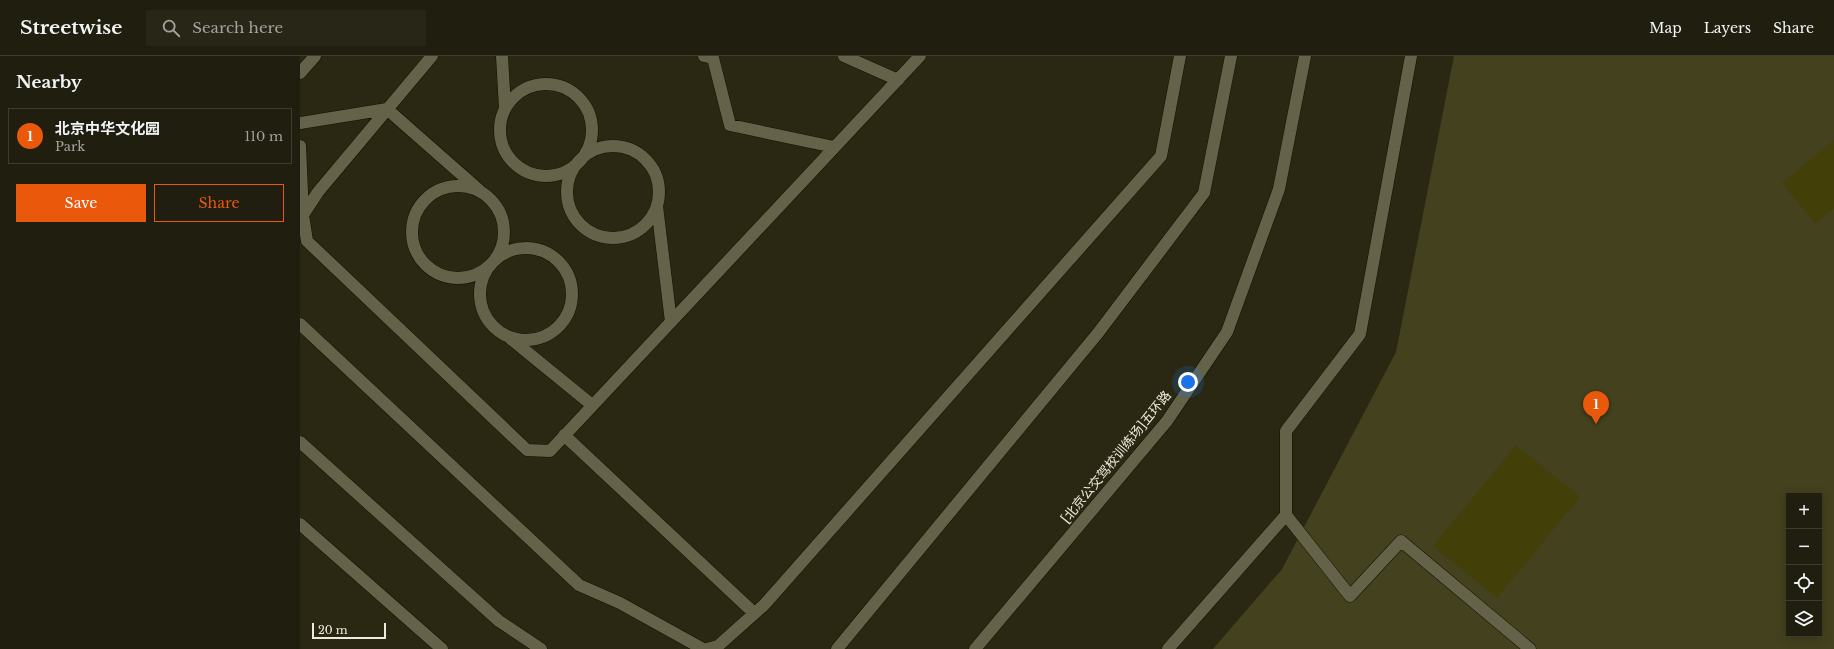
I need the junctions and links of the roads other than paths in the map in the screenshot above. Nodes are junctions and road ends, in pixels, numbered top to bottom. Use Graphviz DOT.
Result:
graph roads {
  1 [pos="315,56"];
  2 [pos="432,56"];
  3 [pos="502,56"];
  4 [pos="704,56"];
  5 [pos="920,56"];
  6 [pos="1180,56"];
  7 [pos="1231,56"];
  8 [pos="1305,56"];
  9 [pos="1411,56"];
  10 [pos="849,57"];
  11 [pos="300,73"];
  12 [pos="898,80"];
  13 [pos="505,108"];
  14 [pos="387,109"];
  15 [pos="300,123"];
  16 [pos="300,146"];
  17 [pos="834,148"];
  18 [pos="583,157"];
  19 [pos="484,194"];
  20 [pos="657,206"];
  21 [pos="303,215"];
  22 [pos="495,260"];
  23 [pos="671,322"];
  24 [pos="300,324"];
  25 [pos="509,337"];
  26 [pos="592,405"];
  27 [pos="564,435"];
  28 [pos="300,442"];
  29 [pos="1286,515"];
  30 [pos="300,524"];
  31 [pos="754,613"];
  32 [pos="442,649"];
  33 [pos="541,649"];
  34 [pos="703,649"];
  35 [pos="707,649"];
  36 [pos="837,649"];
  37 [pos="975,649"];
  38 [pos="1168,649"];
  39 [pos="1530,649"];
  1 -- 11 [label="street"];
  2 -- 14 [label="street"];
  3 -- 13 [label="street"];
  4 -- 17 [label="street"];
  5 -- 12 [label="street"];
  6 -- 31 [label="street"];
  7 -- 36 [label="street"];
  8 -- 37 [label="street, [北京公交驾校训练场]五环路"];
  9 -- 29 [label="street"];
  10 -- 12 [label="street"];
  12 -- 17 [label="street"];
  13 -- 18 [label="street"];
  13 -- 18 [label="street"];
  14 -- 15 [label="street"];
  14 -- 19 [label="street"];
  14 -- 21 [label="street"];
  16 -- 21 [label="street"];
  17 -- 23 [label="street"];
  18 -- 20 [label="street"];
  18 -- 20 [label="street"];
  19 -- 22 [label="street"];
  19 -- 22 [label="street"];
  20 -- 23 [label="street"];
  21 -- 27 [label="street"];
  22 -- 25 [label="street"];
  22 -- 25 [label="street"];
  23 -- 26 [label="street"];
  24 -- 34 [label="street"];
  25 -- 26 [label="street"];
  26 -- 27 [label="street"];
  27 -- 31 [label="street"];
  28 -- 33 [label="street"];
  29 -- 38 [label="street"];
  29 -- 39 [label="street"];
  30 -- 32 [label="street"];
  31 -- 35 [label="street"];
}
